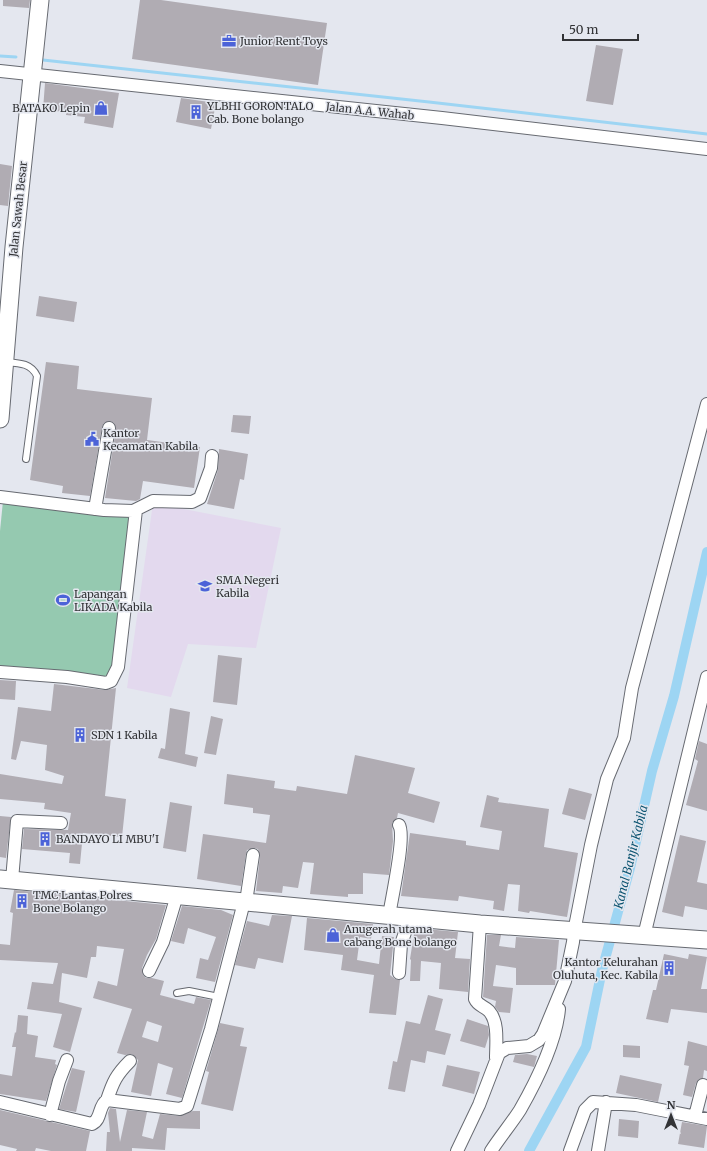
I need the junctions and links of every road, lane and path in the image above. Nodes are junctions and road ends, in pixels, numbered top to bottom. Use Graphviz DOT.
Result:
graph roads {
  1 [pos="40,0"];
  2 [pos="0,71"];
  3 [pos="32,74"];
  4 [pos="707,149"];
  5 [pos="2,362"];
  6 [pos="707,404"];
  7 [pos="0,418"];
  8 [pos="109,428"];
  9 [pos="212,456"];
  10 [pos="26,459"];
  11 [pos="0,497"];
  12 [pos="96,509"];
  13 [pos="136,510"];
  14 [pos="0,672"];
  15 [pos="707,677"];
  16 [pos="61,822"];
  17 [pos="399,825"];
  18 [pos="253,856"];
  19 [pos="6,880"];
  20 [pos="177,895"];
  21 [pos="245,902"];
  22 [pos="388,916"];
  23 [pos="410,918"];
  24 [pos="480,924"];
  25 [pos="577,932"];
  26 [pos="642,935"];
  27 [pos="707,940"];
  28 [pos="150,971"];
  29 [pos="399,973"];
  30 [pos="177,993"];
  31 [pos="561,994"];
  32 [pos="219,997"];
  33 [pos="496,1058"];
  34 [pos="68,1060"];
  35 [pos="130,1061"];
  36 [pos="703,1085"];
  37 [pos="107,1100"];
  38 [pos="0,1102"];
  39 [pos="606,1102"];
  40 [pos="50,1115"];
  41 [pos="701,1117"];
  42 [pos="457,1151"];
  43 [pos="491,1151"];
  44 [pos="570,1151"];
  45 [pos="598,1151"];
  1 -- 3 [label="main road, Jalan Sawah Besar"];
  2 -- 3 [label="street, Jalan A.A. Wahab"];
  3 -- 4 [label="street, Jalan A.A. Wahab"];
  3 -- 5 [label="main road, Jalan Sawah Besar"];
  5 -- 7 [label="main road, Jalan Sawah Besar"];
  5 -- 10 [label="lane"];
  6 -- 25 [label="street"];
  8 -- 12 [label="street"];
  9 -- 13 [label="street"];
  11 -- 12 [label="street"];
  12 -- 13 [label="street"];
  13 -- 14 [label="street"];
  15 -- 26 [label="street"];
  16 -- 19 [label="street"];
  17 -- 22 [label="street"];
  18 -- 21 [label="street"];
  19 -- 20 [label="main road"];
  20 -- 21 [label="main road"];
  20 -- 28 [label="street"];
  21 -- 22 [label="main road"];
  21 -- 32 [label="street"];
  22 -- 23 [label="main road"];
  23 -- 24 [label="main road"];
  23 -- 29 [label="street"];
  24 -- 25 [label="main road"];
  24 -- 33 [label="street"];
  25 -- 26 [label="main road"];
  25 -- 31 [label="street"];
  26 -- 27 [label="main road"];
  30 -- 32 [label="lane"];
  31 -- 33 [label="street"];
  31 -- 43 [label="street"];
  32 -- 37 [label="street"];
  33 -- 42 [label="street"];
  34 -- 40 [label="street"];
  35 -- 37 [label="street"];
  36 -- 41 [label="street"];
  37 -- 40 [label="street"];
  38 -- 40 [label="street"];
  39 -- 41 [label="street"];
  39 -- 44 [label="street"];
  39 -- 45 [label="street"];
}
